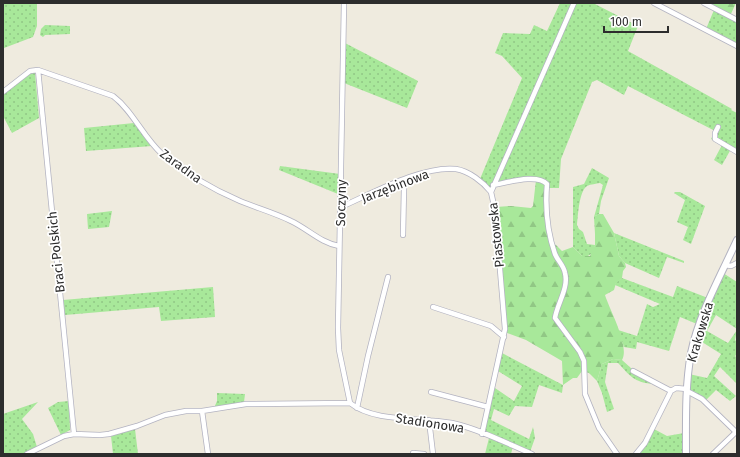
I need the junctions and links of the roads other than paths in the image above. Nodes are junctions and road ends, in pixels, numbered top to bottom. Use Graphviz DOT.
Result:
graph roads {
  1 [pos="344,3"];
  2 [pos="574,3"];
  3 [pos="654,3"];
  4 [pos="704,3"];
  5 [pos="737,20"];
  6 [pos="737,46"];
  7 [pos="38,70"];
  8 [pos="3,92"];
  9 [pos="718,127"];
  10 [pos="737,152"];
  11 [pos="402,181"];
  12 [pos="493,185"];
  13 [pos="491,192"];
  14 [pos="341,208"];
  15 [pos="403,235"];
  16 [pos="737,240"];
  17 [pos="340,246"];
  18 [pos="737,263"];
  19 [pos="725,265"];
  20 [pos="388,277"];
  21 [pos="432,307"];
  22 [pos="504,337"];
  23 [pos="633,371"];
  24 [pos="687,390"];
  25 [pos="671,391"];
  26 [pos="431,392"];
  27 [pos="350,403"];
  28 [pos="488,407"];
  29 [pos="357,408"];
  30 [pos="202,412"];
  31 [pos="429,420"];
  32 [pos="737,432"];
  33 [pos="74,434"];
  34 [pos="482,434"];
  35 [pos="413,453"];
  36 [pos="27,454"];
  37 [pos="208,454"];
  38 [pos="424,454"];
  39 [pos="433,454"];
  40 [pos="532,454"];
  41 [pos="617,454"];
  42 [pos="636,454"];
  43 [pos="686,454"];
  44 [pos="713,454"];
  1 -- 14 [label="street, Soczyny"];
  2 -- 12 [label="street, Piastowska"];
  3 -- 6 [label="street"];
  4 -- 5 [label="street"];
  7 -- 8 [label="street"];
  7 -- 17 [label="street, Zaradna"];
  7 -- 33 [label="street, Braci Polskich"];
  9 -- 10 [label="street"];
  11 -- 13 [label="street, Jarzębinowa"];
  11 -- 14 [label="street, Jarzębinowa"];
  11 -- 15 [label="street"];
  12 -- 13 [label="street, Piastowska"];
  12 -- 41 [label="street"];
  13 -- 22 [label="street, Piastowska"];
  14 -- 17 [label="street, Soczyny"];
  16 -- 19 [label="street, Krakowska"];
  17 -- 27 [label="street, Soczyny"];
  18 -- 19 [label="street"];
  19 -- 24 [label="street, Krakowska"];
  20 -- 29 [label="street"];
  21 -- 22 [label="street"];
  22 -- 28 [label="street, Piastowska"];
  23 -- 25 [label="street"];
  24 -- 25 [label="street"];
  24 -- 32 [label="street"];
  24 -- 43 [label="street, Krakowska"];
  25 -- 42 [label="street"];
  26 -- 28 [label="street"];
  27 -- 29 [label="street, Stadionowa"];
  27 -- 30 [label="street"];
  28 -- 34 [label="street, Piastowska"];
  29 -- 31 [label="street, Stadionowa"];
  30 -- 33 [label="street"];
  30 -- 37 [label="street"];
  31 -- 34 [label="street, Stadionowa"];
  31 -- 39 [label="street"];
  32 -- 44 [label="street"];
  33 -- 36 [label="street"];
  34 -- 40 [label="street, Stadionowa"];
  35 -- 38 [label="street"];
}
